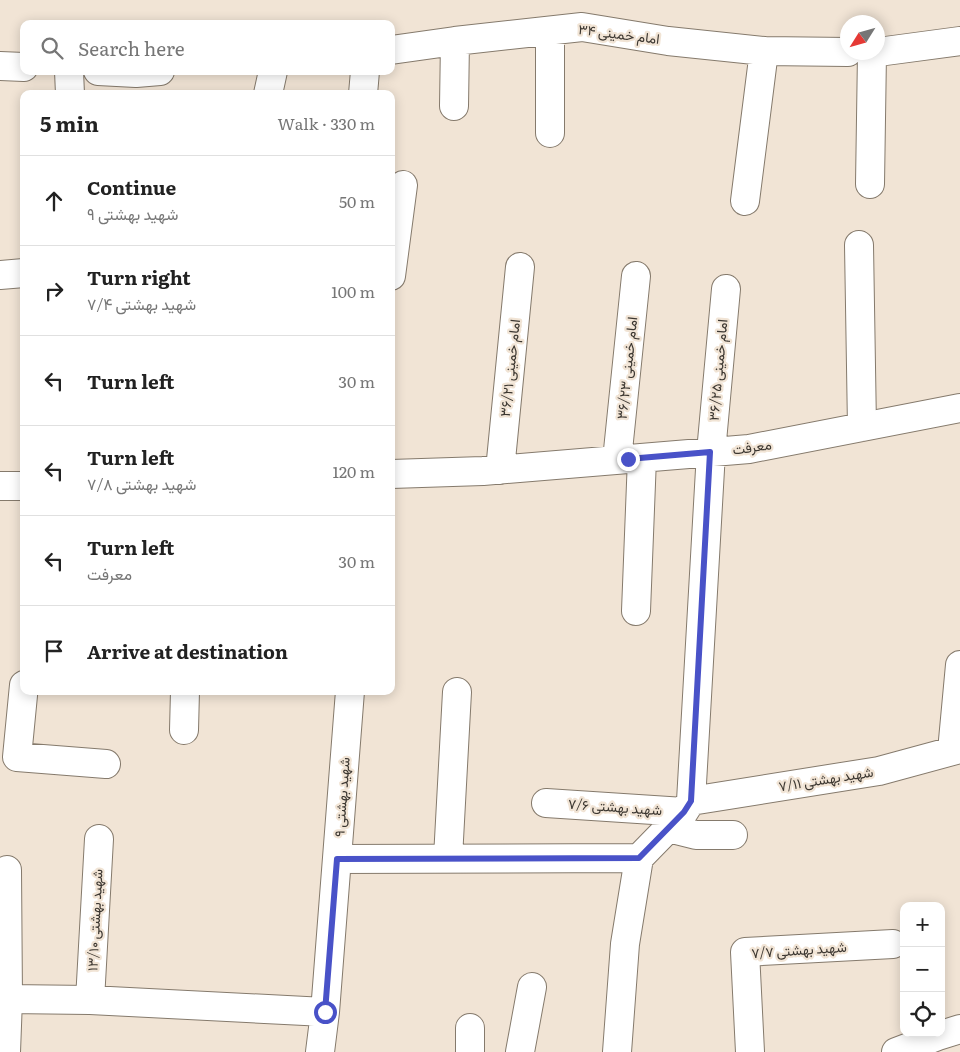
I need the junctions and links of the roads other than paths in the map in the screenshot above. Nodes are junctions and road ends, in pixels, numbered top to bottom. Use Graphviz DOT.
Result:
graph roads {
  1 [pos="550,31"];
  2 [pos="455,41"];
  3 [pos="960,41"];
  4 [pos="395,49"];
  5 [pos="764,51"];
  6 [pos="885,51"];
  7 [pos="840,52"];
  8 [pos="873,60"];
  9 [pos="0,66"];
  10 [pos="20,68"];
  11 [pos="70,75"];
  12 [pos="121,75"];
  13 [pos="272,75"];
  14 [pos="365,75"];
  15 [pos="144,79"];
  16 [pos="70,90"];
  17 [pos="269,90"];
  18 [pos="363,90"];
  19 [pos="454,106"];
  20 [pos="550,133"];
  21 [pos="870,184"];
  22 [pos="403,185"];
  23 [pos="745,201"];
  24 [pos="859,245"];
  25 [pos="395,246"];
  26 [pos="520,267"];
  27 [pos="20,273"];
  28 [pos="0,275"];
  29 [pos="636,276"];
  30 [pos="726,289"];
  31 [pos="960,408"];
  32 [pos="862,427"];
  33 [pos="710,452"];
  34 [pos="630,459"];
  35 [pos="500,470"];
  36 [pos="395,474"];
  37 [pos="0,486"];
  38 [pos="20,486"];
  39 [pos="636,611"];
  40 [pos="960,665"];
  41 [pos="457,692"];
  42 [pos="23,695"];
  43 [pos="185,695"];
  44 [pos="350,695"];
  45 [pos="184,730"];
  46 [pos="956,750"];
  47 [pos="106,764"];
  48 [pos="546,803"];
  49 [pos="681,814"];
  50 [pos="733,835"];
  51 [pos="99,839"];
  52 [pos="448,858"];
  53 [pos="639,858"];
  54 [pos="337,859"];
  55 [pos="7,870"];
  56 [pos="892,944"];
  57 [pos="532,987"];
  58 [pos="8,999"];
  59 [pos="90,1000"];
  60 [pos="325,1012"];
  61 [pos="960,1030"];
  62 [pos="6,1052"];
  63 [pos="320,1052"];
  64 [pos="520,1052"];
  65 [pos="617,1052"];
  66 [pos="750,1052"];
  67 [pos="896,1052"];
  1 -- 2 [label="street, امام خمینی ۳۴"];
  1 -- 5 [label="street, امام خمینی ۳۴"];
  1 -- 20 [label="street"];
  2 -- 4 [label="street, امام خمینی ۳۴"];
  2 -- 19 [label="street"];
  3 -- 6 [label="street"];
  5 -- 7 [label="street, امام خمینی ۳۴"];
  5 -- 23 [label="street"];
  8 -- 21 [label="street"];
  9 -- 10 [label="street"];
  11 -- 16 [label="street"];
  12 -- 15 [label="street"];
  13 -- 17 [label="street"];
  14 -- 18 [label="street"];
  22 -- 25 [label="street"];
  24 -- 32 [label="street"];
  26 -- 35 [label="street, امام خمینی ۳۶/۲۱"];
  27 -- 28 [label="street"];
  29 -- 34 [label="street, امام خمینی ۳۶/۲۳"];
  30 -- 33 [label="street, امام خمینی ۳۶/۲۵"];
  31 -- 32 [label="street, معرفت"];
  32 -- 33 [label="street, معرفت"];
  33 -- 34 [label="street, معرفت"];
  33 -- 49 [label="street, امام خمینی ۳۶/۲۵"];
  34 -- 35 [label="street, معرفت"];
  34 -- 39 [label="street, امام خمینی ۳۶/۲۳"];
  35 -- 36 [label="street, معرفت"];
  37 -- 38 [label="street"];
  40 -- 46 [label="street"];
  41 -- 52 [label="street"];
  42 -- 47 [label="street"];
  43 -- 45 [label="street"];
  44 -- 54 [label="street, شهید بهشتی ۹"];
  46 -- 49 [label="street, شهید بهشتی ۷/۱۱"];
  48 -- 49 [label="street, شهید بهشتی ۷/۶"];
  49 -- 50 [label="street"];
  49 -- 53 [label="street"];
  51 -- 59 [label="street, شهید بهشتی ۱۳/۱۰"];
  52 -- 53 [label="street"];
  52 -- 54 [label="street"];
  53 -- 65 [label="street"];
  54 -- 60 [label="street, شهید بهشتی ۹"];
  55 -- 58 [label="street"];
  56 -- 66 [label="street, شهید بهشتی ۷/۷"];
  57 -- 64 [label="street"];
  58 -- 59 [label="street"];
  58 -- 62 [label="street"];
  59 -- 60 [label="street"];
  60 -- 63 [label="street, شهید بهشتی ۹"];
  61 -- 67 [label="street"];
}
